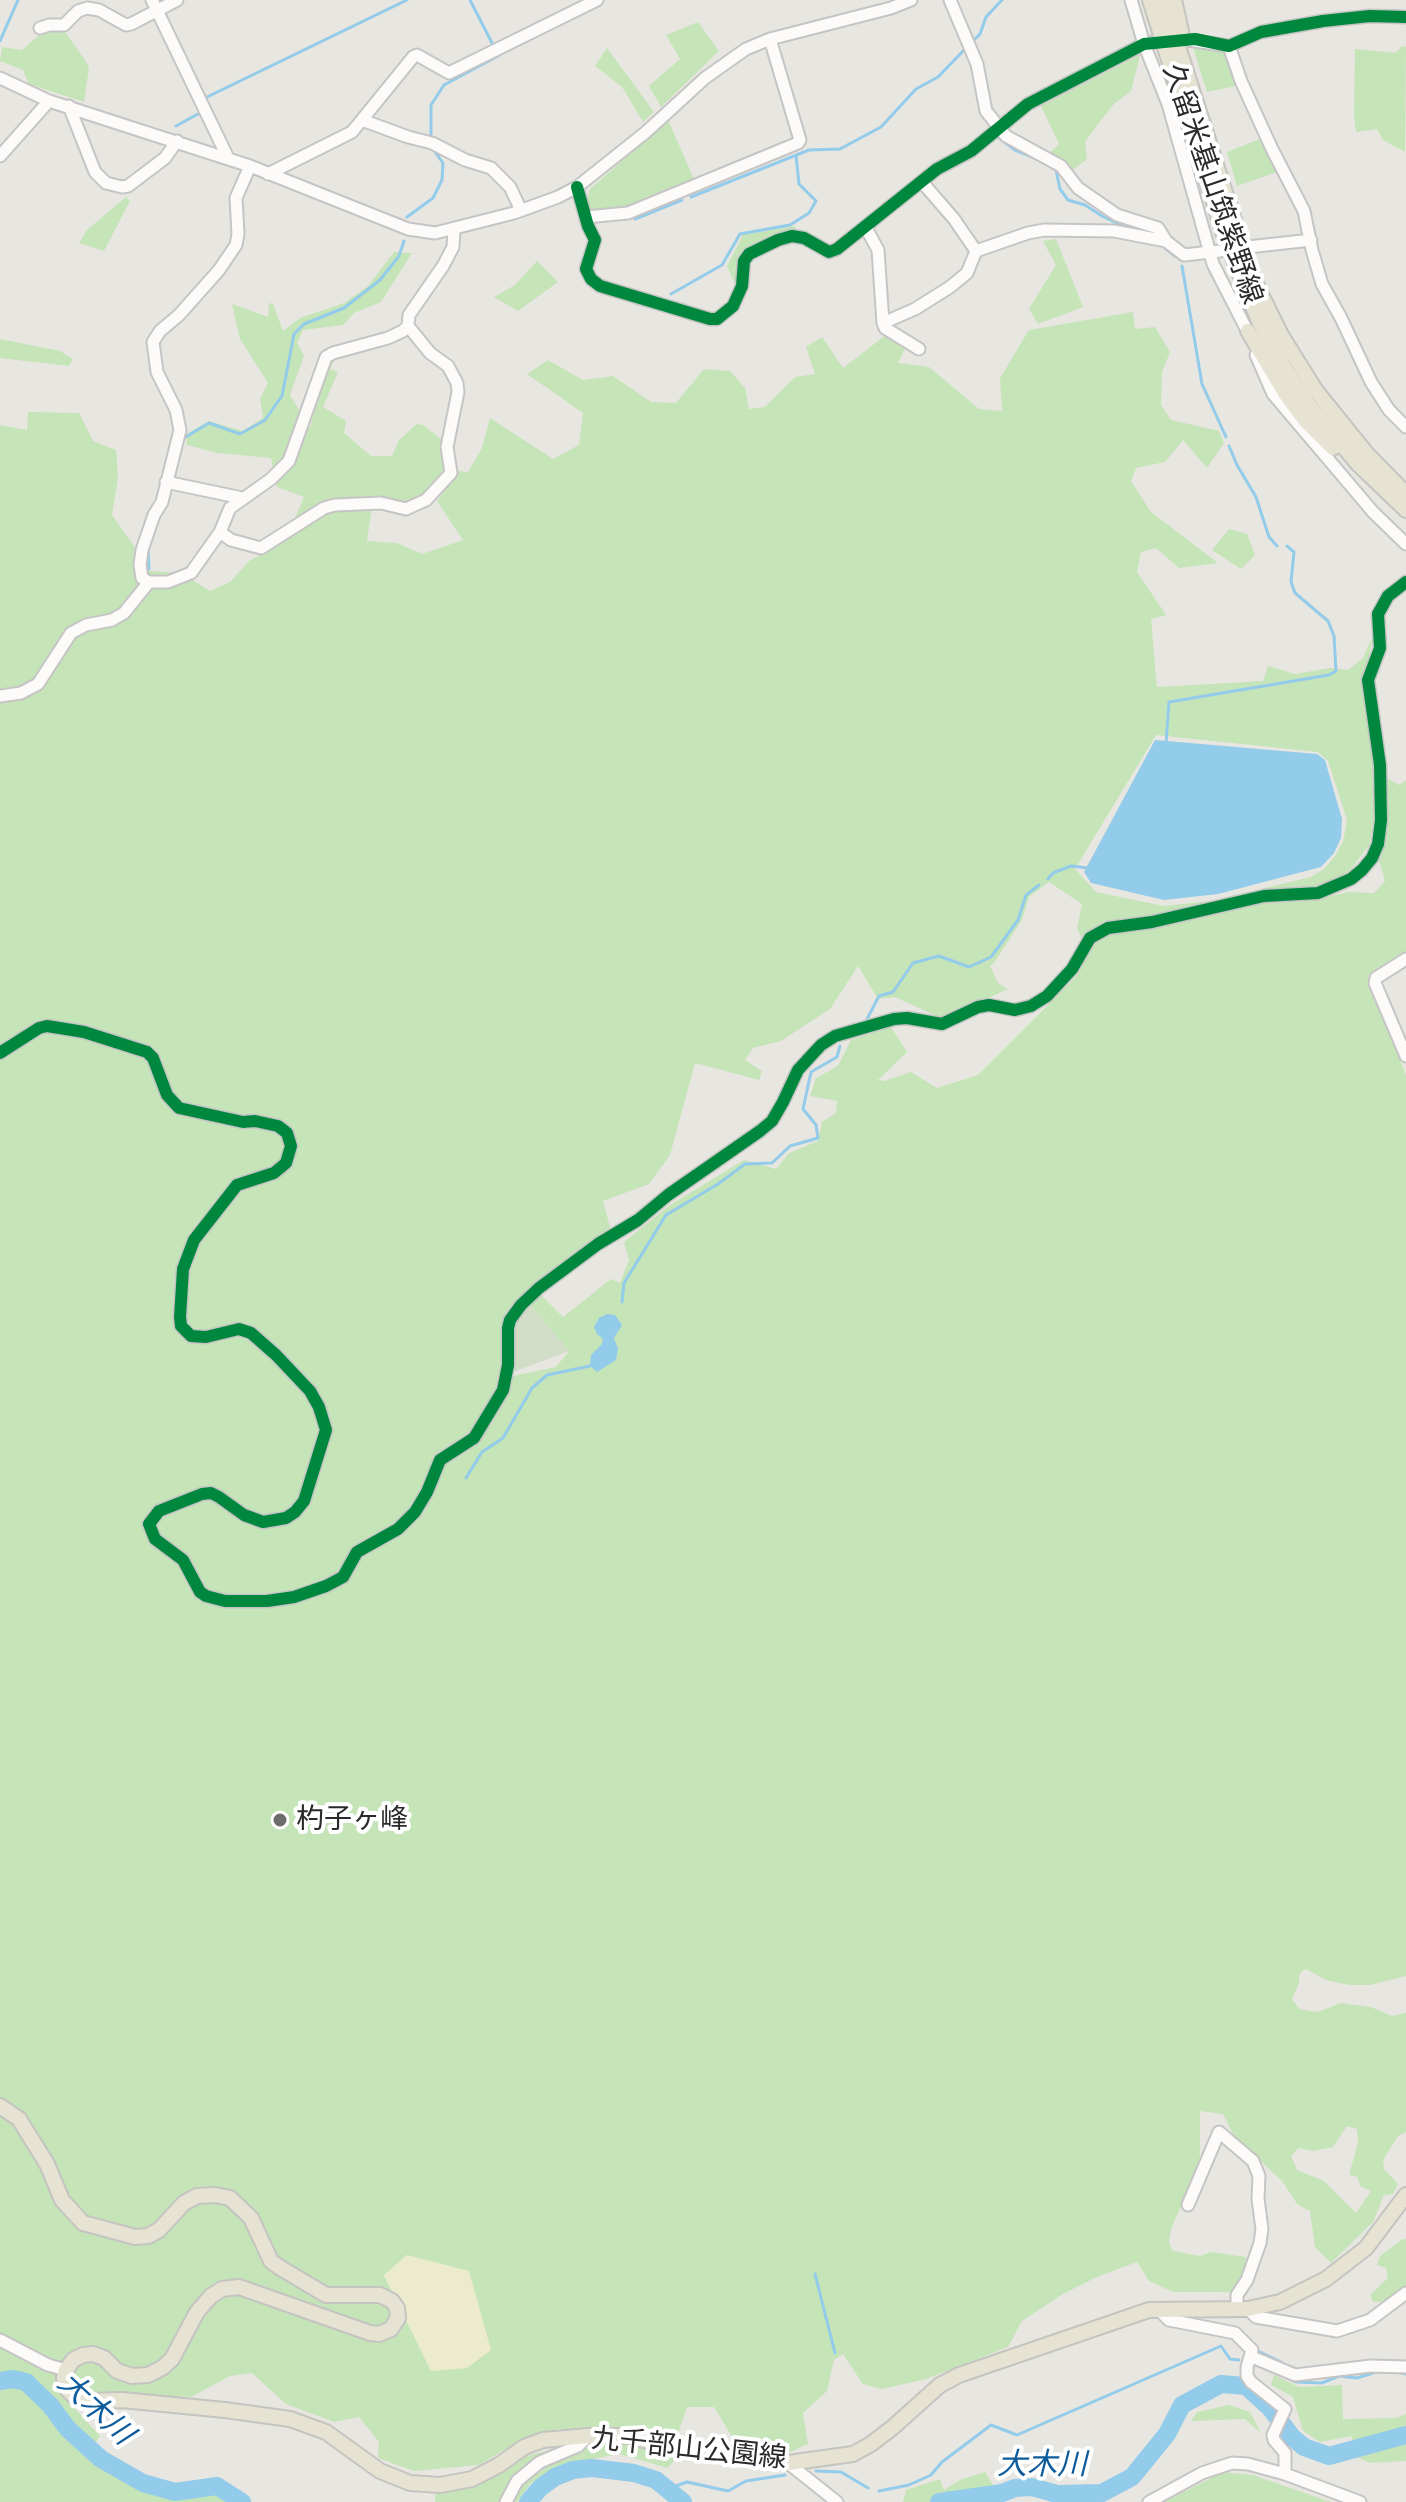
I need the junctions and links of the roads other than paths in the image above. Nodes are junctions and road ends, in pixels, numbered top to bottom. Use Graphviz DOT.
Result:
graph roads {
  1 [pos="177,0"];
  2 [pos="597,0"];
  3 [pos="911,0"];
  4 [pos="950,0"];
  5 [pos="1131,0"];
  6 [pos="1150,0"];
  7 [pos="1163,0"];
  8 [pos="1174,0"];
  9 [pos="154,5"];
  10 [pos="1406,17"];
  11 [pos="40,28"];
  12 [pos="770,39"];
  13 [pos="1188,40"];
  14 [pos="1150,43"];
  15 [pos="1229,46"];
  16 [pos="0,78"];
  17 [pos="49,101"];
  18 [pos="69,106"];
  19 [pos="362,120"];
  20 [pos="998,127"];
  21 [pos="1206,139"];
  22 [pos="177,141"];
  23 [pos="0,156"];
  24 [pos="228,158"];
  25 [pos="250,166"];
  26 [pos="268,174"];
  27 [pos="922,182"];
  28 [pos="577,187"];
  29 [pos="521,210"];
  30 [pos="586,217"];
  31 [pos="866,228"];
  32 [pos="454,230"];
  33 [pos="1311,240"];
  34 [pos="1166,241"];
  35 [pos="1248,247"];
  36 [pos="976,251"];
  37 [pos="1214,251"];
  38 [pos="883,323"];
  39 [pos="408,326"];
  40 [pos="1248,331"];
  41 [pos="919,349"];
  42 [pos="1406,427"];
  43 [pos="1374,480"];
  44 [pos="166,482"];
  45 [pos="1406,494"];
  46 [pos="242,498"];
  47 [pos="1406,510"];
  48 [pos="220,532"];
  49 [pos="1406,544"];
  50 [pos="149,582"];
  51 [pos="1406,582"];
  52 [pos="0,696"];
  53 [pos="1406,959"];
  54 [pos="0,1053"];
  55 [pos="1406,1056"];
  56 [pos="0,2106"];
  57 [pos="1406,2195"];
  58 [pos="1188,2205"];
  59 [pos="1406,2293"];
  60 [pos="1159,2310"];
  61 [pos="1242,2310"];
  62 [pos="0,2340"];
  63 [pos="1252,2357"];
  64 [pos="1406,2367"];
  65 [pos="66,2370"];
  66 [pos="588,2436"];
  67 [pos="788,2463"];
  68 [pos="1285,2474"];
  69 [pos="506,2502"];
  70 [pos="837,2502"];
  71 [pos="1149,2502"];
  72 [pos="1360,2502"];
  1 -- 9 [label="street"];
  2 -- 19 [label="street"];
  3 -- 12 [label="street"];
  4 -- 20 [label="street"];
  5 -- 14 [label="street"];
  6 -- 43 [label="main road, 久留米基山筑紫野線"];
  7 -- 21 [label="main road"];
  8 -- 21 [label="main road"];
  9 -- 11 [label="street"];
  9 -- 24 [label="street"];
  10 -- 15 [label="street"];
  12 -- 28 [label="street"];
  12 -- 30 [label="street"];
  13 -- 15 [label="street"];
  14 -- 20 [label="street"];
  14 -- 37 [label="street"];
  15 -- 33 [label="street"];
  16 -- 17 [label="street"];
  17 -- 18 [label="street"];
  17 -- 23 [label="street"];
  18 -- 22 [label="street"];
  18 -- 22 [label="street"];
  19 -- 26 [label="street"];
  19 -- 29 [label="street"];
  20 -- 27 [label="street"];
  20 -- 34 [label="street"];
  21 -- 45 [label="main road"];
  22 -- 24 [label="street"];
  24 -- 25 [label="street"];
  25 -- 26 [label="street"];
  25 -- 44 [label="street"];
  26 -- 32 [label="street"];
  27 -- 31 [label="street"];
  27 -- 36 [label="street"];
  28 -- 29 [label="street"];
  28 -- 30 [label="street"];
  29 -- 32 [label="street"];
  30 -- 31 [label="street"];
  31 -- 38 [label="street"];
  32 -- 39 [label="street"];
  33 -- 35 [label="street"];
  33 -- 42 [label="street"];
  34 -- 36 [label="street"];
  34 -- 37 [label="street"];
  36 -- 38 [label="street"];
  37 -- 40 [label="street"];
  38 -- 41 [label="street"];
  39 -- 46 [label="street"];
  39 -- 48 [label="street"];
  40 -- 43 [label="main road"];
  40 -- 49 [label="street"];
  43 -- 47 [label="main road, 久留米基山筑紫野線"];
  44 -- 46 [label="street"];
  44 -- 50 [label="street"];
  46 -- 48 [label="street"];
  48 -- 50 [label="street"];
  50 -- 52 [label="street"];
  51 -- 54 [label="street"];
  53 -- 55 [label="street"];
  56 -- 65 [label="main road"];
  57 -- 61 [label="main road, 九千部山公園線"];
  58 -- 61 [label="street"];
  59 -- 61 [label="street"];
  60 -- 61 [label="main road, 九千部山公園線"];
  60 -- 63 [label="street"];
  60 -- 67 [label="main road, 九千部山公園線"];
  62 -- 65 [label="street"];
  63 -- 64 [label="street"];
  63 -- 68 [label="street"];
  65 -- 66 [label="main road, 九千部山公園線"];
  66 -- 67 [label="main road, 九千部山公園線"];
  66 -- 69 [label="street"];
  67 -- 70 [label="street"];
  68 -- 71 [label="street"];
  68 -- 72 [label="street"];
}
